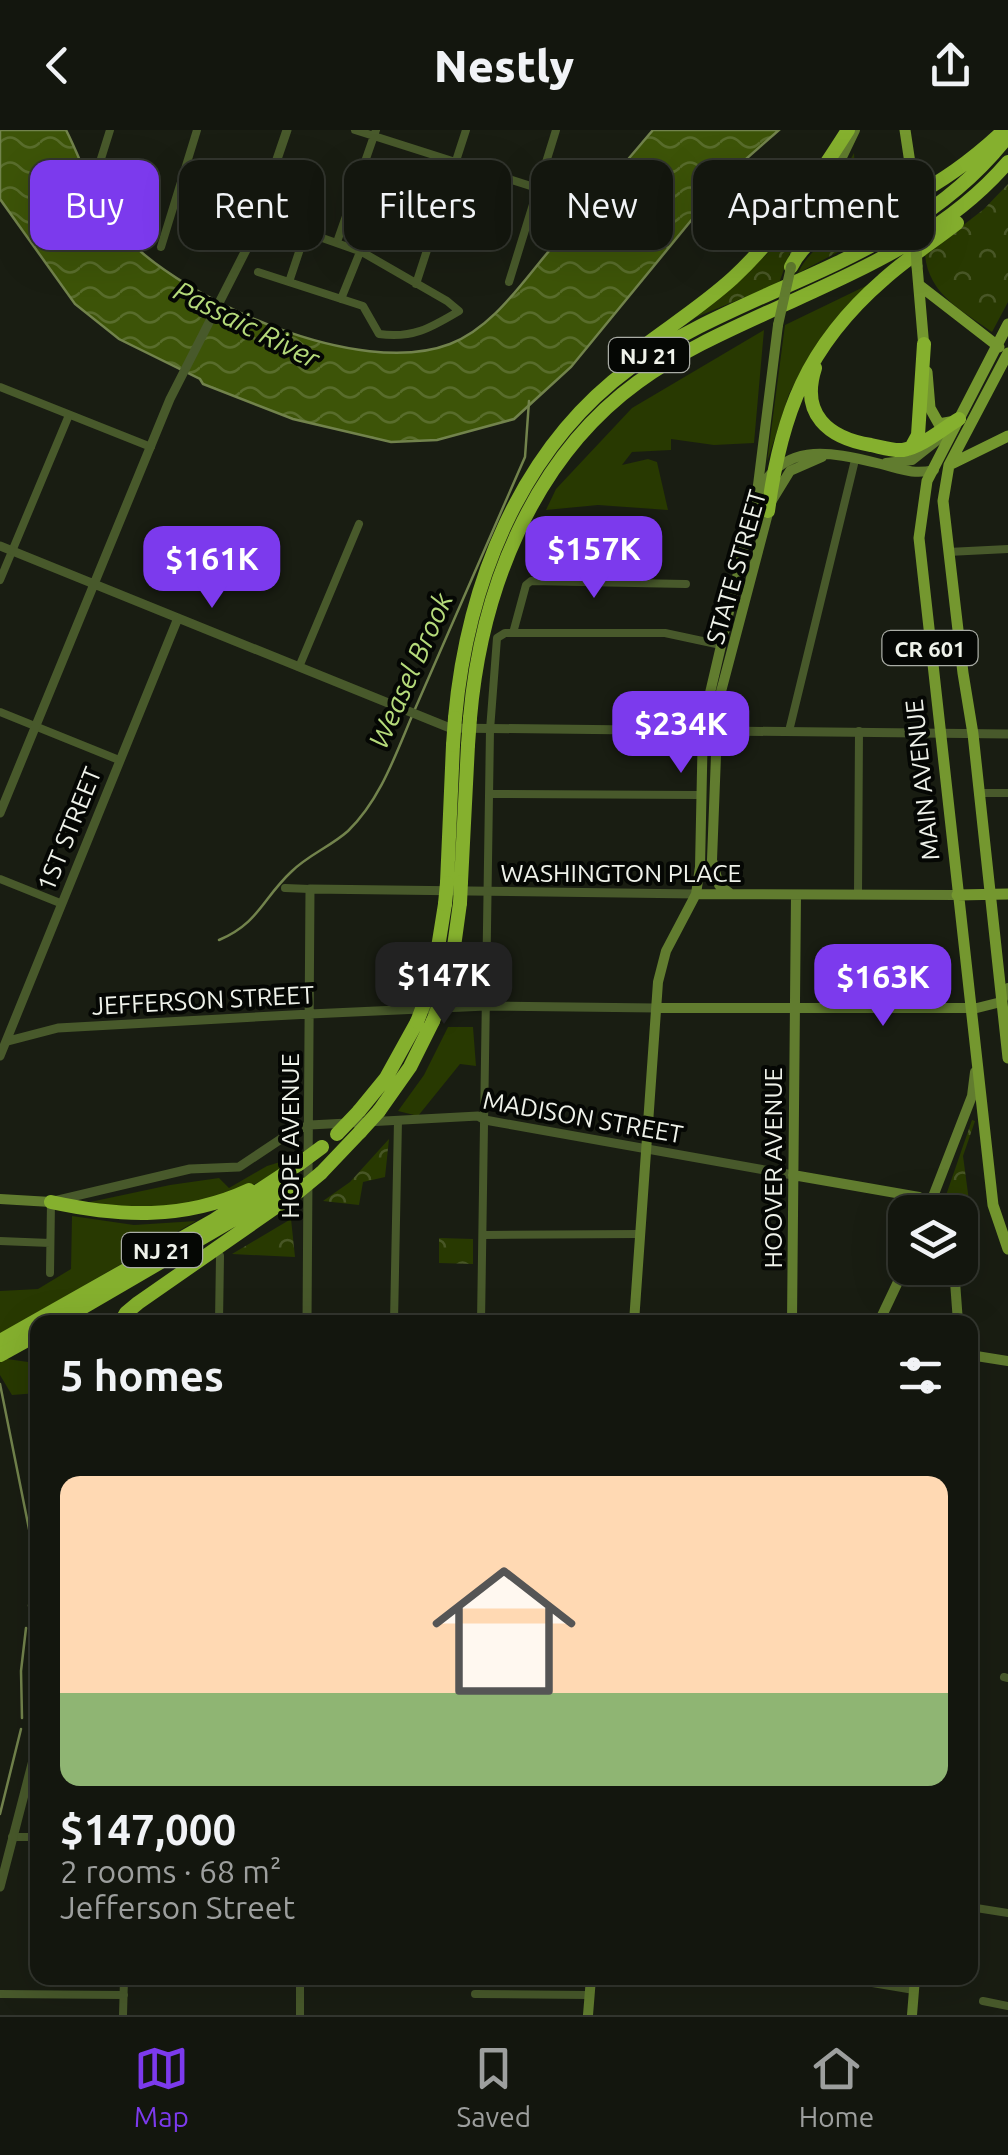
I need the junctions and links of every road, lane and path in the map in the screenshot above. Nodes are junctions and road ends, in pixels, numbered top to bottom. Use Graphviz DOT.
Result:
graph roads {
  1 [pos="110,130"];
  2 [pos="196,130"];
  3 [pos="287,130"];
  4 [pos="355,130"];
  5 [pos="466,130"];
  6 [pos="556,130"];
  7 [pos="851,130"];
  8 [pos="904,130"];
  9 [pos="375,133"];
  10 [pos="1006,133"];
  11 [pos="101,160"];
  12 [pos="278,160"];
  13 [pos="450,160"];
  14 [pos="457,160"];
  15 [pos="547,160"];
  16 [pos="1008,164"];
  17 [pos="531,211"];
  18 [pos="324,237"];
  19 [pos="337,242"];
  20 [pos="160,246"];
  21 [pos="245,250"];
  22 [pos="300,250"];
  23 [pos="427,250"];
  24 [pos="360,252"];
  25 [pos="791,267"];
  26 [pos="258,272"];
  27 [pos="289,282"];
  28 [pos="509,282"];
  29 [pos="416,284"];
  30 [pos="919,285"];
  31 [pos="341,298"];
  32 [pos="850,314"];
  33 [pos="1008,324"];
  34 [pos="924,344"];
  35 [pos="1005,351"];
  36 [pos="0,387"];
  37 [pos="69,415"];
  38 [pos="959,419"];
  39 [pos="1008,436"];
  40 [pos="151,448"];
  41 [pos="908,448"];
  42 [pos="834,456"];
  43 [pos="855,460"];
  44 [pos="880,464"];
  45 [pos="949,465"];
  46 [pos="775,467"];
  47 [pos="932,470"];
  48 [pos="533,475"];
  49 [pos="756,500"];
  50 [pos="768,511"];
  51 [pos="359,524"];
  52 [pos="0,546"];
  53 [pos="1008,549"];
  54 [pos="12,550"];
  55 [pos="948,552"];
  56 [pos="0,580"];
  57 [pos="94,584"];
  58 [pos="686,584"];
  59 [pos="178,618"];
  60 [pos="513,633"];
  61 [pos="721,645"];
  62 [pos="299,667"];
  63 [pos="0,712"];
  64 [pos="463,718"];
  65 [pos="36,726"];
  66 [pos="490,730"];
  67 [pos="702,731"];
  68 [pos="716,731"];
  69 [pos="789,731"];
  70 [pos="859,731"];
  71 [pos="940,734"];
  72 [pos="973,734"];
  73 [pos="1008,734"];
  74 [pos="119,760"];
  75 [pos="978,793"];
  76 [pos="1008,793"];
  77 [pos="490,794"];
  78 [pos="700,795"];
  79 [pos="0,813"];
  80 [pos="0,878"];
  81 [pos="286,888"];
  82 [pos="310,889"];
  83 [pos="488,892"];
  84 [pos="696,894"];
  85 [pos="732,894"];
  86 [pos="796,894"];
  87 [pos="858,894"];
  88 [pos="989,894"];
  89 [pos="1008,894"];
  90 [pos="957,895"];
  91 [pos="60,903"];
  92 [pos="1008,988"];
  93 [pos="433,1000"];
  94 [pos="1001,1002"];
  95 [pos="486,1006"];
  96 [pos="657,1008"];
  97 [pos="794,1009"];
  98 [pos="970,1009"];
  99 [pos="310,1014"];
  100 [pos="4,1042"];
  101 [pos="975,1049"];
  102 [pos="0,1056"];
  103 [pos="1008,1058"];
  104 [pos="398,1120"];
  105 [pos="485,1120"];
  106 [pos="310,1125"];
  107 [pos="646,1148"];
  108 [pos="298,1164"];
  109 [pos="793,1174"];
  110 [pos="298,1187"];
  111 [pos="908,1195"];
  112 [pos="934,1195"];
  113 [pos="0,1199"];
  114 [pos="51,1202"];
  115 [pos="1008,1218"];
  116 [pos="640,1234"];
  117 [pos="483,1235"];
  118 [pos="0,1241"];
  119 [pos="50,1242"];
  120 [pos="1006,1243"];
  121 [pos="220,1256"];
  122 [pos="50,1273"];
  123 [pos="896,1285"];
  124 [pos="955,1285"];
  125 [pos="47,1315"];
  126 [pos="70,1315"];
  127 [pos="126,1315"];
  128 [pos="219,1315"];
  129 [pos="307,1315"];
  130 [pos="394,1315"];
  131 [pos="481,1315"];
  132 [pos="634,1315"];
  133 [pos="792,1315"];
  134 [pos="882,1315"];
  135 [pos="957,1315"];
  136 [pos="30,1325"];
  137 [pos="30,1338"];
  138 [pos="0,1342"];
  139 [pos="30,1342"];
  140 [pos="0,1355"];
  141 [pos="978,1356"];
  142 [pos="1008,1361"];
  143 [pos="30,1771"];
  144 [pos="12,1837"];
  145 [pos="30,1838"];
  146 [pos="0,1887"];
  147 [pos="978,1907"];
  148 [pos="1008,1913"];
  149 [pos="124,1985"];
  150 [pos="300,1985"];
  151 [pos="590,1985"];
  152 [pos="884,1985"];
  153 [pos="914,1985"];
  154 [pos="914,1990"];
  155 [pos="0,1994"];
  156 [pos="475,1994"];
  157 [pos="589,1994"];
  158 [pos="124,1995"];
  159 [pos="984,2001"];
  160 [pos="1008,2006"];
  161 [pos="124,2015"];
  162 [pos="300,2015"];
  163 [pos="588,2015"];
  164 [pos="912,2015"];
  1 -- 11 [label="street"];
  2 -- 20 [label="street"];
  3 -- 12 [label="street"];
  4 -- 9 [label="street"];
  5 -- 14 [label="street"];
  6 -- 15 [label="street"];
  7 -- 25 [label="main road"];
  7 -- 48 [label="highway"];
  8 -- 30 [label="main road, bridge"];
  9 -- 13 [label="street"];
  9 -- 19 [label="street"];
  10 -- 25 [label="highway"];
  10 -- 48 [label="highway, NJ 21"];
  16 -- 32 [label="highway"];
  16 -- 64 [label="highway, NJ 21"];
  17 -- 28 [label="street"];
  18 -- 19 [label="street"];
  19 -- 24 [label="street"];
  21 -- 40 [label="street"];
  22 -- 27 [label="street"];
  23 -- 29 [label="street"];
  24 -- 29 [label="street"];
  24 -- 31 [label="street"];
  25 -- 49 [label="main road, bridge"];
  26 -- 27 [label="street"];
  27 -- 31 [label="street"];
  29 -- 31 [label="street"];
  30 -- 34 [label="main road"];
  30 -- 35 [label="main road"];
  32 -- 41 [label="highway"];
  32 -- 46 [label="highway"];
  33 -- 35 [label="main road, MAIN AVENUE / CR 601"];
  34 -- 38 [label="main road"];
  34 -- 41 [label="highway"];
  35 -- 38 [label="main road, MAIN AVENUE / CR 601"];
  35 -- 45 [label="main road, MAIN AVENUE / CR 601"];
  36 -- 37 [label="street"];
  37 -- 40 [label="street"];
  37 -- 54 [label="street"];
  38 -- 41 [label="highway"];
  38 -- 44 [label="main road, STATE STREET"];
  38 -- 47 [label="main road, MAIN AVENUE / CR 601"];
  39 -- 45 [label="main road"];
  40 -- 57 [label="street"];
  42 -- 43 [label="main road, STATE STREET"];
  42 -- 46 [label="main road, STATE STREET"];
  42 -- 50 [label="main road, STATE STREET"];
  43 -- 44 [label="main road, STATE STREET"];
  43 -- 69 [label="street"];
  44 -- 47 [label="main road, STATE STREET"];
  45 -- 47 [label="main road, STATE STREET"];
  45 -- 55 [label="main road, MAIN AVENUE / CR 601"];
  46 -- 49 [label="main road, STATE STREET"];
  46 -- 50 [label="highway"];
  47 -- 71 [label="main road, MAIN AVENUE / CR 601"];
  48 -- 64 [label="highway, NJ 21"];
  49 -- 61 [label="main road, STATE STREET"];
  50 -- 68 [label="main road, STATE STREET"];
  51 -- 62 [label="street"];
  52 -- 54 [label="street"];
  53 -- 55 [label="street"];
  54 -- 56 [label="street"];
  54 -- 57 [label="street"];
  55 -- 72 [label="main road, MAIN AVENUE / CR 601"];
  57 -- 59 [label="street"];
  57 -- 65 [label="street"];
  58 -- 60 [label="street"];
  59 -- 62 [label="street"];
  59 -- 74 [label="street, 1ST STREET"];
  60 -- 61 [label="street"];
  60 -- 66 [label="street"];
  61 -- 67 [label="main road, STATE STREET"];
  62 -- 66 [label="street"];
  63 -- 65 [label="street"];
  64 -- 93 [label="highway, NJ 21, bridge"];
  65 -- 74 [label="street"];
  65 -- 79 [label="street"];
  66 -- 67 [label="street"];
  66 -- 77 [label="street"];
  67 -- 68 [label="street"];
  67 -- 78 [label="main road, STATE STREET"];
  68 -- 69 [label="street"];
  68 -- 85 [label="main road, STATE STREET"];
  69 -- 70 [label="street"];
  70 -- 71 [label="street"];
  70 -- 87 [label="street"];
  71 -- 72 [label="street"];
  71 -- 90 [label="main road, MAIN AVENUE / CR 601"];
  72 -- 73 [label="street"];
  72 -- 75 [label="main road, MAIN AVENUE / CR 601"];
  74 -- 91 [label="street, 1ST STREET"];
  75 -- 76 [label="street"];
  75 -- 88 [label="main road, MAIN AVENUE / CR 601"];
  77 -- 78 [label="street"];
  77 -- 83 [label="street"];
  78 -- 84 [label="main road, STATE STREET"];
  80 -- 91 [label="street"];
  81 -- 82 [label="street, WASHINGTON PLACE"];
  82 -- 83 [label="street, WASHINGTON PLACE"];
  82 -- 99 [label="street, HOPE AVENUE"];
  83 -- 84 [label="street, WASHINGTON PLACE"];
  83 -- 95 [label="street"];
  84 -- 85 [label="main road, WASHINGTON PLACE"];
  84 -- 96 [label="main road"];
  85 -- 86 [label="main road, WASHINGTON PLACE"];
  86 -- 87 [label="main road, WASHINGTON PLACE"];
  86 -- 97 [label="main road, HOOVER AVENUE"];
  87 -- 90 [label="main road, WASHINGTON PLACE"];
  88 -- 89 [label="main road"];
  88 -- 90 [label="main road"];
  88 -- 94 [label="main road, MAIN AVENUE / CR 601"];
  90 -- 98 [label="main road, MAIN AVENUE / CR 601"];
  91 -- 100 [label="street, 1ST STREET"];
  92 -- 94 [label="main road"];
  93 -- 108 [label="highway, NJ 21, bridge"];
  93 -- 110 [label="highway, NJ 21, bridge"];
  94 -- 98 [label="main road, JEFFERSON STREET"];
  94 -- 103 [label="main road, MAIN AVENUE / CR 601"];
  95 -- 96 [label="street, JEFFERSON STREET"];
  95 -- 99 [label="street, JEFFERSON STREET"];
  95 -- 105 [label="street"];
  96 -- 97 [label="main road, JEFFERSON STREET"];
  96 -- 107 [label="main road"];
  97 -- 98 [label="main road, JEFFERSON STREET"];
  97 -- 109 [label="main road, HOOVER AVENUE"];
  98 -- 101 [label="main road, MAIN AVENUE / CR 601"];
  99 -- 100 [label="street, JEFFERSON STREET"];
  99 -- 106 [label="street, HOPE AVENUE"];
  100 -- 102 [label="street, 1ST STREET"];
  101 -- 112 [label="main road"];
  101 -- 120 [label="main road, MAIN AVENUE / CR 601"];
  104 -- 105 [label="street, MADISON STREET"];
  104 -- 106 [label="street, MADISON STREET"];
  104 -- 130 [label="street"];
  105 -- 107 [label="street, MADISON STREET"];
  105 -- 117 [label="street"];
  106 -- 114 [label="street, MADISON STREET"];
  106 -- 129 [label="street, HOPE AVENUE"];
  107 -- 109 [label="street, MADISON STREET"];
  107 -- 116 [label="main road"];
  108 -- 114 [label="highway"];
  108 -- 125 [label="highway, NJ 21"];
  109 -- 111 [label="main road, MADISON STREET"];
  109 -- 133 [label="main road, HOOVER AVENUE"];
  110 -- 126 [label="highway, NJ 21"];
  110 -- 127 [label="highway"];
  113 -- 114 [label="main road, MADISON STREET"];
  114 -- 119 [label="street"];
  115 -- 120 [label="street"];
  116 -- 117 [label="street"];
  116 -- 132 [label="main road"];
  117 -- 131 [label="street"];
  118 -- 119 [label="street"];
  119 -- 122 [label="street"];
  121 -- 128 [label="street"];
  123 -- 134 [label="main road"];
  124 -- 135 [label="main road"];
  136 -- 138 [label="highway, NJ 21"];
  137 -- 140 [label="highway, bridge"];
  138 -- 139 [label="main road"];
  141 -- 142 [label="main road"];
  143 -- 144 [label="street"];
  144 -- 145 [label="street"];
  144 -- 146 [label="street"];
  147 -- 148 [label="street"];
  149 -- 158 [label="street"];
  150 -- 162 [label="street"];
  151 -- 157 [label="main road"];
  152 -- 154 [label="street"];
  153 -- 154 [label="main road"];
  154 -- 164 [label="main road"];
  155 -- 158 [label="street"];
  156 -- 157 [label="street"];
  157 -- 163 [label="main road"];
  158 -- 161 [label="street"];
  159 -- 160 [label="street"];
}
